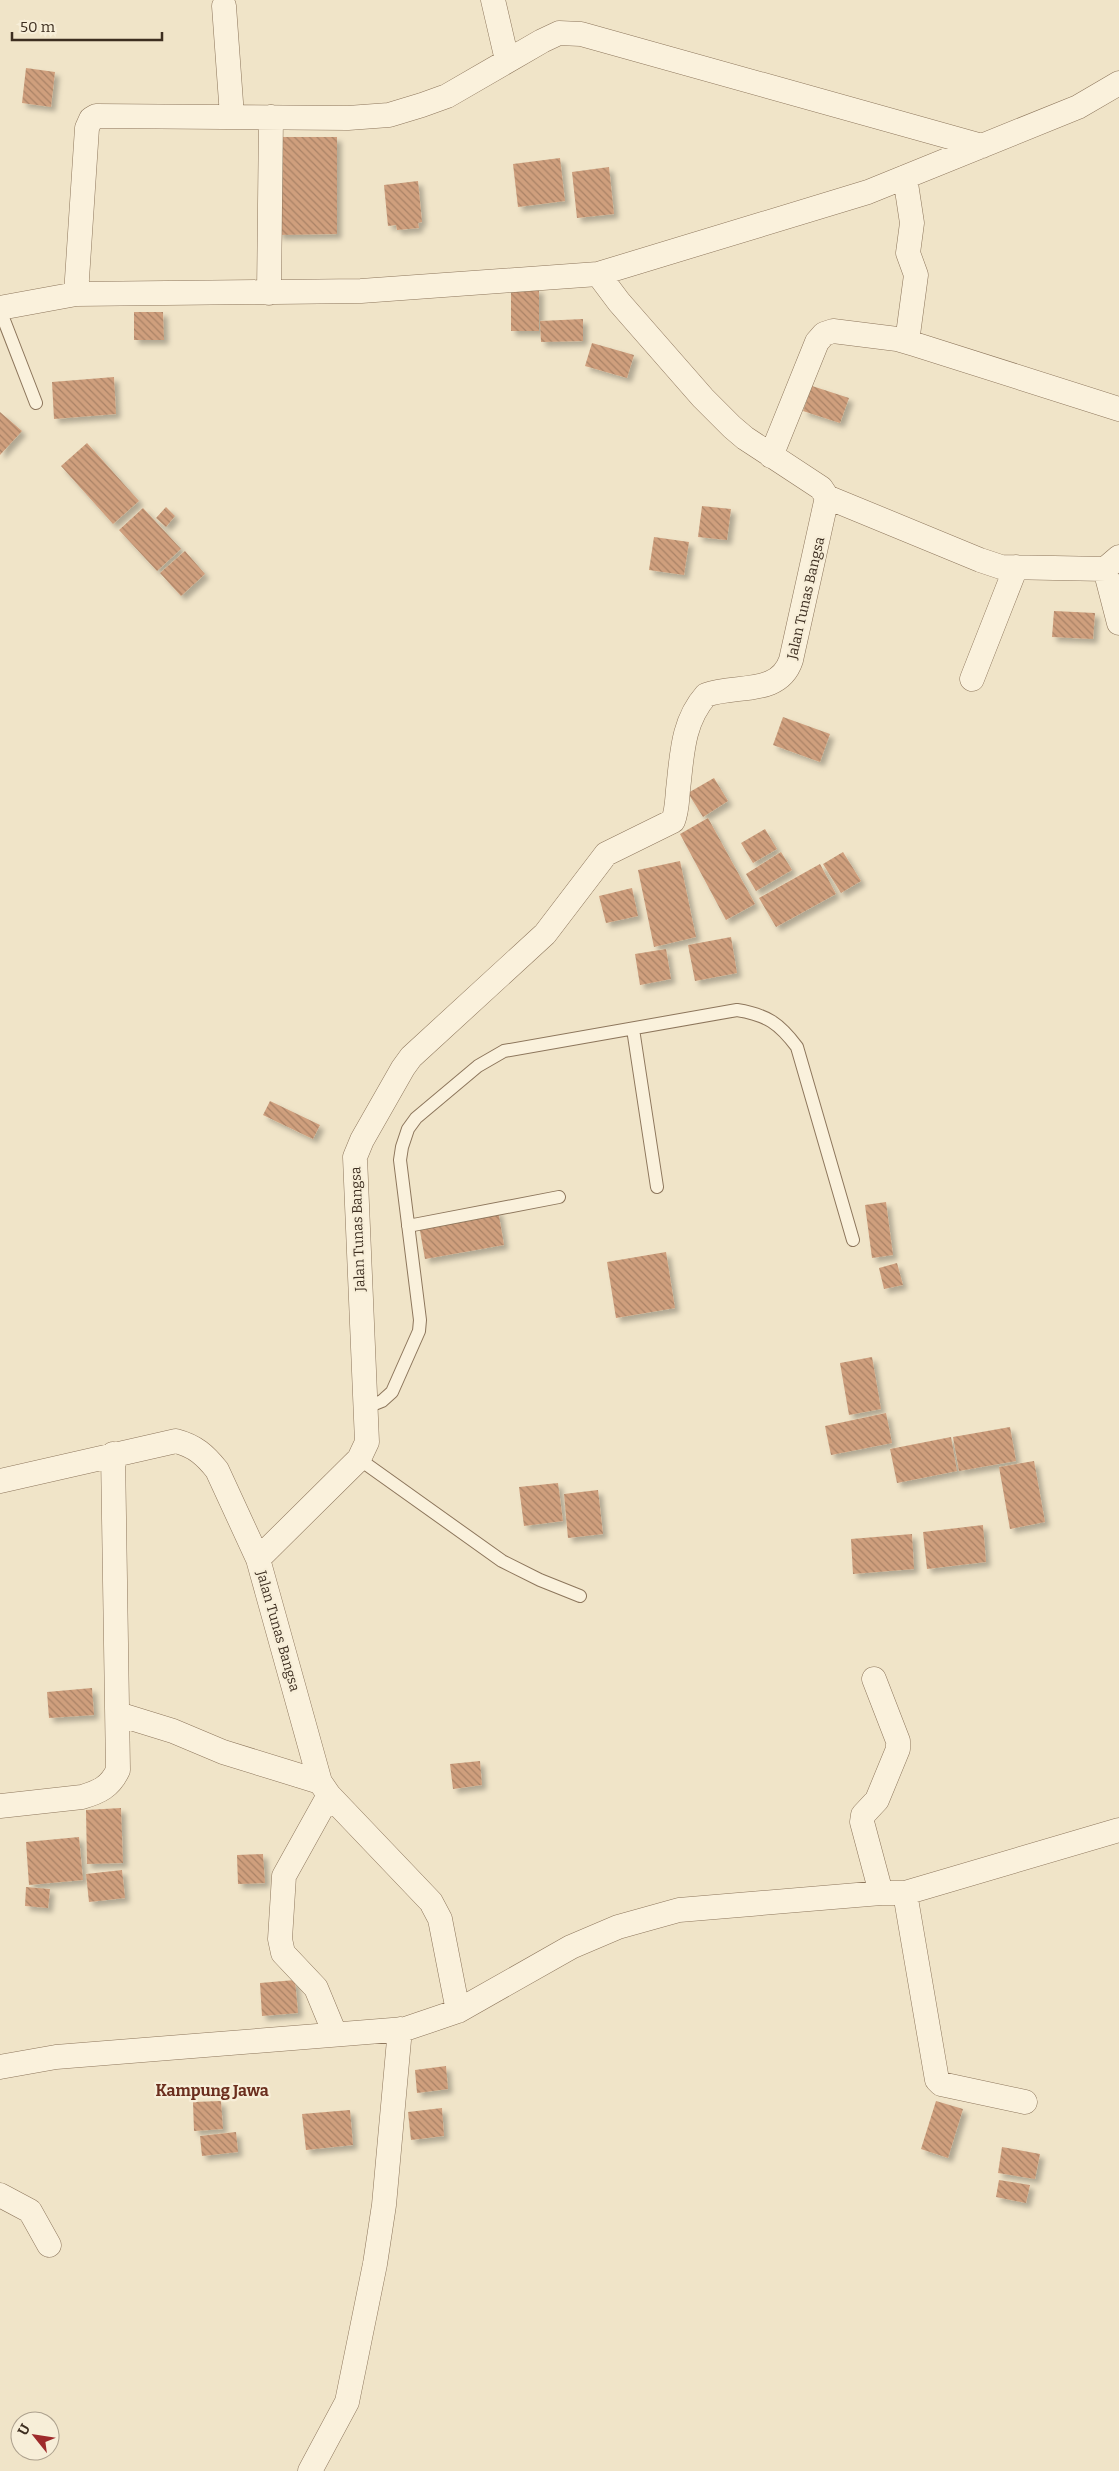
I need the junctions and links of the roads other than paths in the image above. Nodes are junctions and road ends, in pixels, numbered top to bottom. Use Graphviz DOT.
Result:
graph roads {
  1 [pos="493,0"];
  2 [pos="224,6"];
  3 [pos="507,60"];
  4 [pos="1119,83"];
  5 [pos="232,116"];
  6 [pos="271,117"];
  7 [pos="982,146"];
  8 [pos="905,177"];
  9 [pos="598,274"];
  10 [pos="269,293"];
  11 [pos="76,294"];
  12 [pos="1,315"];
  13 [pos="907,342"];
  14 [pos="36,403"];
  15 [pos="1119,409"];
  16 [pos="771,456"];
  17 [pos="828,497"];
  18 [pos="1112,563"];
  19 [pos="1016,568"];
  20 [pos="1119,622"];
  21 [pos="972,679"];
  22 [pos="633,1029"];
  23 [pos="657,1187"];
  24 [pos="559,1196"];
  25 [pos="408,1226"];
  26 [pos="852,1240"];
  27 [pos="367,1407"];
  28 [pos="113,1454"];
  29 [pos="359,1459"];
  30 [pos="0,1481"];
  31 [pos="258,1559"];
  32 [pos="580,1596"];
  33 [pos="874,1679"];
  34 [pos="118,1714"];
  35 [pos="325,1789"];
  36 [pos="0,1806"];
  37 [pos="1119,1830"];
  38 [pos="881,1893"];
  39 [pos="905,1893"];
  40 [pos="458,2011"];
  41 [pos="400,2029"];
  42 [pos="335,2034"];
  43 [pos="0,2067"];
  44 [pos="1025,2102"];
  45 [pos="0,2195"];
  46 [pos="49,2245"];
  47 [pos="310,2471"];
  1 -- 3 [label="street"];
  2 -- 5 [label="street"];
  3 -- 6 [label="street"];
  3 -- 7 [label="street"];
  4 -- 7 [label="street"];
  5 -- 6 [label="street"];
  5 -- 11 [label="street"];
  6 -- 10 [label="street"];
  7 -- 8 [label="street"];
  8 -- 9 [label="street"];
  8 -- 13 [label="street"];
  9 -- 10 [label="street"];
  9 -- 16 [label="street"];
  10 -- 11 [label="street"];
  11 -- 12 [label="street"];
  12 -- 14 [label="lane"];
  13 -- 15 [label="street"];
  13 -- 16 [label="street"];
  16 -- 17 [label="street"];
  17 -- 19 [label="street"];
  17 -- 27 [label="street, Jalan Tunas Bangsa"];
  18 -- 19 [label="street"];
  18 -- 20 [label="street"];
  19 -- 21 [label="street"];
  22 -- 23 [label="lane"];
  22 -- 25 [label="lane"];
  22 -- 26 [label="lane"];
  24 -- 25 [label="lane"];
  25 -- 27 [label="lane"];
  27 -- 29 [label="street, Jalan Tunas Bangsa"];
  28 -- 30 [label="street"];
  28 -- 31 [label="street"];
  28 -- 34 [label="street"];
  29 -- 31 [label="street, Jalan Tunas Bangsa"];
  29 -- 32 [label="lane"];
  31 -- 35 [label="street, Jalan Tunas Bangsa"];
  33 -- 38 [label="street"];
  34 -- 35 [label="street"];
  34 -- 36 [label="street"];
  35 -- 40 [label="street, Jalan Tunas Bangsa"];
  35 -- 42 [label="street"];
  37 -- 39 [label="street"];
  38 -- 39 [label="street"];
  38 -- 40 [label="street"];
  39 -- 44 [label="street"];
  40 -- 41 [label="street"];
  41 -- 42 [label="street"];
  41 -- 47 [label="street"];
  42 -- 43 [label="street"];
  45 -- 46 [label="street"];
}
